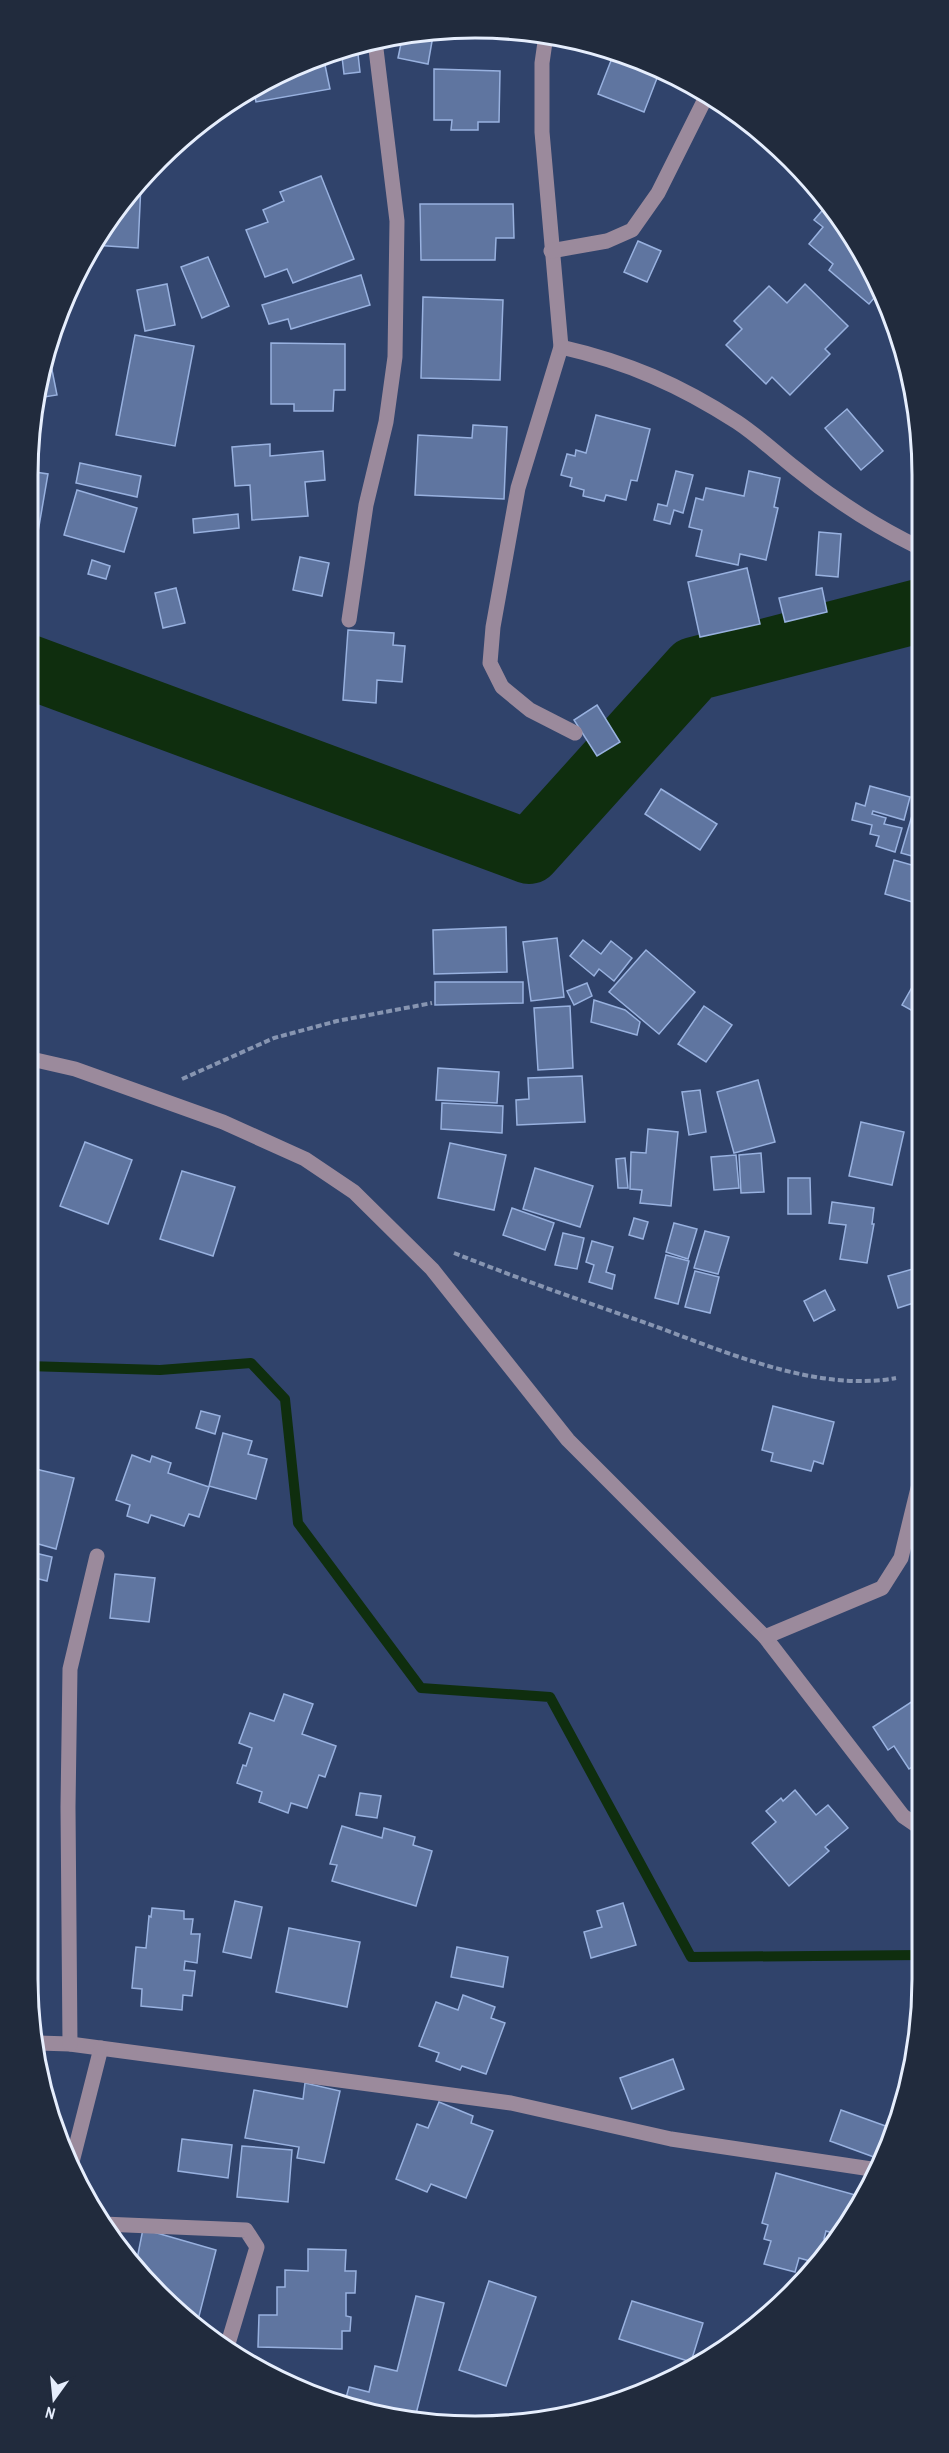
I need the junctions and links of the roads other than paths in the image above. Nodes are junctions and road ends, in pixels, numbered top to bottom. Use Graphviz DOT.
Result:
graph roads {
  1 [pos="545,43"];
  2 [pos="376,49"];
  3 [pos="703,102"];
  4 [pos="551,251"];
  5 [pos="561,347"];
  6 [pos="912,544"];
  7 [pos="349,620"];
  8 [pos="575,733"];
  9 [pos="38,1061"];
  10 [pos="912,1515"];
  11 [pos="97,1556"];
  12 [pos="765,1637"];
  13 [pos="912,1822"];
  14 [pos="42,2043"];
  15 [pos="70,2044"];
  16 [pos="100,2048"];
  17 [pos="74,2152"];
  18 [pos="868,2168"];
  19 [pos="113,2224"];
  20 [pos="229,2340"];
  1 -- 4 [label="street"];
  2 -- 7 [label="street"];
  3 -- 4 [label="street"];
  4 -- 5 [label="street"];
  5 -- 6 [label="street"];
  5 -- 8 [label="street"];
  9 -- 12 [label="street"];
  10 -- 12 [label="street"];
  11 -- 15 [label="street"];
  12 -- 13 [label="street"];
  14 -- 15 [label="street"];
  15 -- 16 [label="street"];
  16 -- 17 [label="street"];
  16 -- 18 [label="street"];
  19 -- 20 [label="street"];
}
